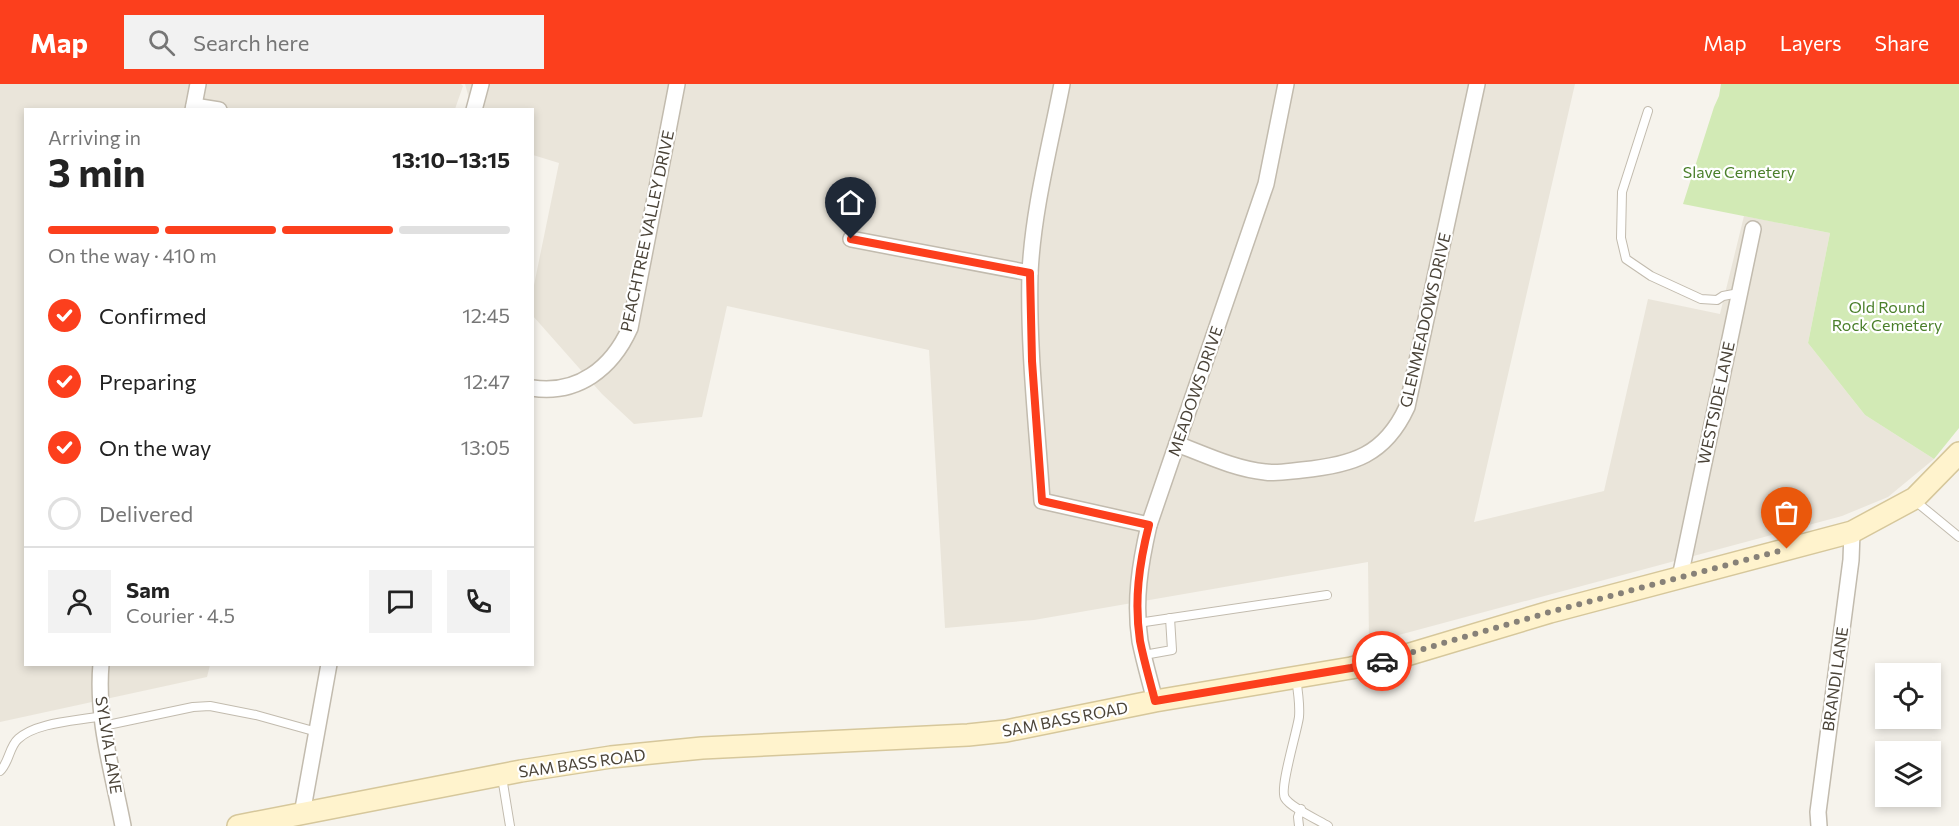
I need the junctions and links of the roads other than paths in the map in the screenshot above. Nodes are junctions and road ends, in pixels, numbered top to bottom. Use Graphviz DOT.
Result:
graph roads {
  1 [pos="198,84"];
  2 [pos="481,84"];
  3 [pos="677,84"];
  4 [pos="1062,84"];
  5 [pos="1286,84"];
  6 [pos="1477,84"];
  7 [pos="194,107"];
  8 [pos="475,108"];
  9 [pos="1648,111"];
  10 [pos="1753,229"];
  11 [pos="851,239"];
  12 [pos="1030,273"];
  13 [pos="1739,293"];
  14 [pos="534,388"];
  15 [pos="1177,444"];
  16 [pos="1956,462"];
  17 [pos="1913,499"];
  18 [pos="1149,525"];
  19 [pos="1852,532"];
  20 [pos="1959,537"];
  21 [pos="1680,577"];
  22 [pos="1327,595"];
  23 [pos="1170,618"];
  24 [pos="1138,623"];
  25 [pos="1143,655"];
  26 [pos="100,666"];
  27 [pos="330,666"];
  28 [pos="1296,676"];
  29 [pos="1155,701"];
  30 [pos="102,721"];
  31 [pos="317,732"];
  32 [pos="0,771"];
  33 [pos="501,775"];
  34 [pos="1301,809"];
  35 [pos="302,814"];
  36 [pos="278,822"];
  37 [pos="123,826"];
  38 [pos="238,826"];
  39 [pos="510,826"];
  40 [pos="1299,826"];
  41 [pos="1328,826"];
  42 [pos="1818,826"];
  1 -- 7 [label="street"];
  2 -- 8 [label="street"];
  3 -- 14 [label="street, PEACHTREE VALLEY DRIVE"];
  4 -- 12 [label="street"];
  5 -- 15 [label="street, MEADOWS DRIVE"];
  6 -- 15 [label="street, GLENMEADOWS DRIVE"];
  9 -- 13 [label="lane"];
  10 -- 13 [label="street, WESTSIDE LANE"];
  11 -- 12 [label="street"];
  12 -- 18 [label="street"];
  13 -- 21 [label="street, WESTSIDE LANE"];
  15 -- 18 [label="street, MEADOWS DRIVE"];
  16 -- 17 [label="main road, SAM BASS ROAD"];
  17 -- 19 [label="main road, SAM BASS ROAD"];
  17 -- 20 [label="lane"];
  18 -- 24 [label="street, MEADOWS DRIVE"];
  19 -- 21 [label="main road, SAM BASS ROAD"];
  19 -- 42 [label="street, BRANDI LANE"];
  21 -- 28 [label="main road, SAM BASS ROAD"];
  22 -- 23 [label="lane"];
  23 -- 24 [label="lane"];
  23 -- 25 [label="lane"];
  24 -- 25 [label="street, MEADOWS DRIVE"];
  25 -- 29 [label="street, MEADOWS DRIVE"];
  26 -- 30 [label="street, SYLVIA LANE"];
  27 -- 31 [label="street"];
  28 -- 29 [label="main road, SAM BASS ROAD"];
  28 -- 34 [label="lane"];
  29 -- 33 [label="main road, SAM BASS ROAD"];
  30 -- 31 [label="lane"];
  30 -- 32 [label="lane"];
  30 -- 37 [label="street, SYLVIA LANE"];
  31 -- 35 [label="street"];
  33 -- 35 [label="main road, SAM BASS ROAD"];
  33 -- 39 [label="lane"];
  34 -- 40 [label="lane"];
  34 -- 41 [label="lane"];
  35 -- 36 [label="main road, SAM BASS ROAD"];
  36 -- 38 [label="main road, SAM BASS ROAD"];
}
